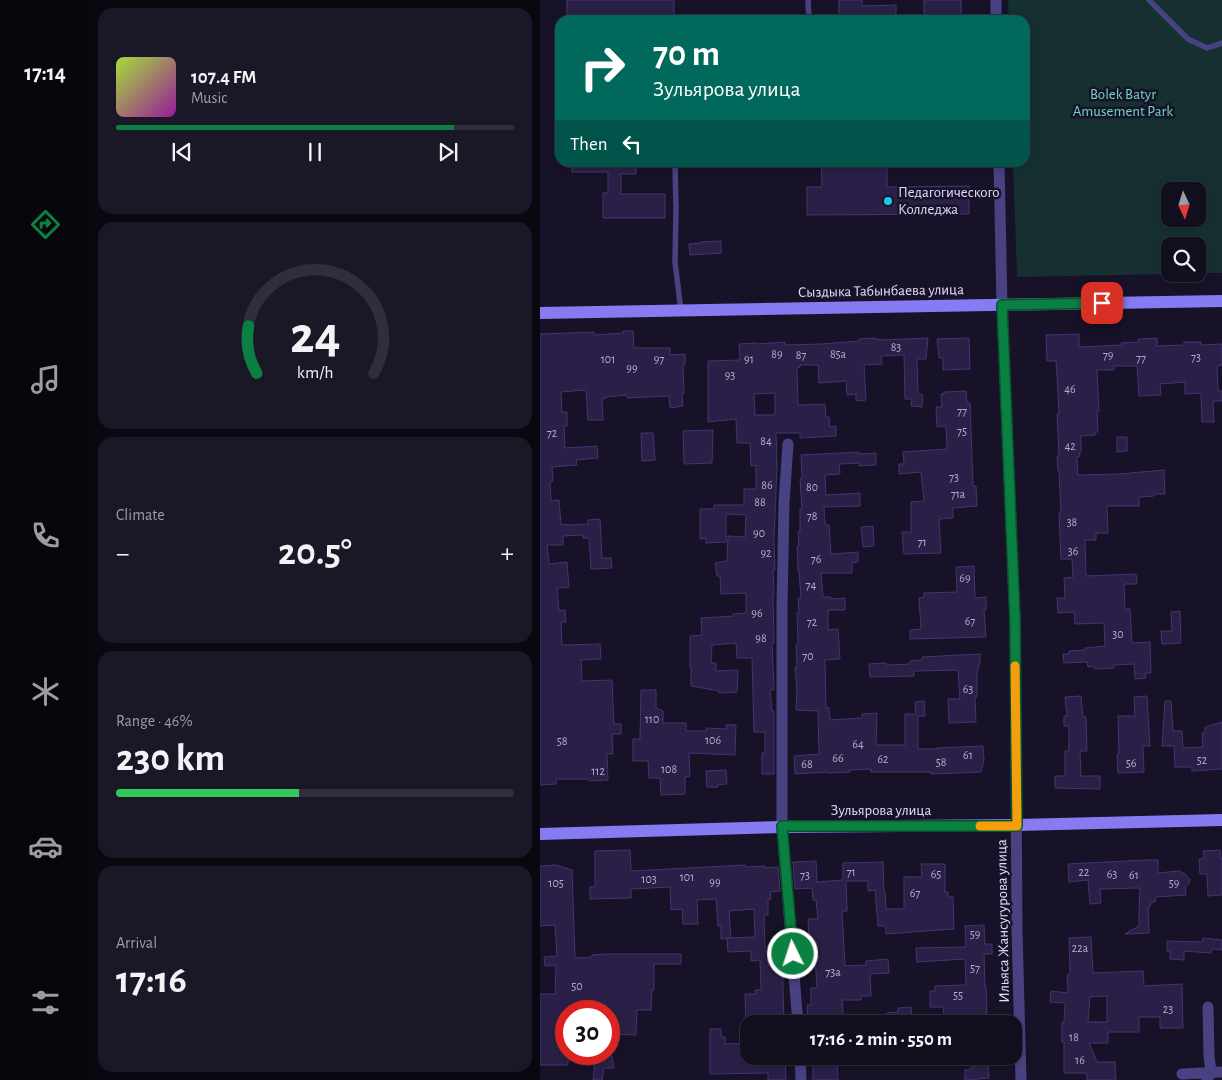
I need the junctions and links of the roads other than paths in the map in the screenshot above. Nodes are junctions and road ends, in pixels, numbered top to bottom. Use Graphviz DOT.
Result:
graph roads {
  1 [pos="808,0"];
  2 [pos="996,0"];
  3 [pos="1149,0"];
  4 [pos="809,15"];
  5 [pos="996,15"];
  6 [pos="1222,43"];
  7 [pos="675,167"];
  8 [pos="999,167"];
  9 [pos="1222,301"];
  10 [pos="1002,305"];
  11 [pos="681,311"];
  12 [pos="540,313"];
  13 [pos="788,444"];
  14 [pos="1222,820"];
  15 [pos="782,826"];
  16 [pos="1017,826"];
  17 [pos="540,834"];
  18 [pos="1208,1007"];
  19 [pos="797,1015"];
  20 [pos="800,1065"];
  21 [pos="1182,1074"];
  22 [pos="1214,1075"];
  23 [pos="801,1080"];
  24 [pos="1021,1080"];
  1 -- 4 [label="lane"];
  2 -- 5 [label="street"];
  3 -- 6 [label="lane"];
  7 -- 11 [label="lane"];
  8 -- 10 [label="street, Ильяса Жансугурова улица"];
  9 -- 10 [label="street, Сыздыка Табынбаева улица"];
  10 -- 11 [label="street, Сыздыка Табынбаева улица"];
  10 -- 16 [label="street, Ильяса Жансугурова улица"];
  11 -- 12 [label="street, Сыздыка Табынбаева улица"];
  13 -- 15 [label="street"];
  14 -- 16 [label="street, Зульярова улица"];
  15 -- 16 [label="street, Зульярова улица"];
  15 -- 17 [label="street, Зульярова улица"];
  15 -- 19 [label="street"];
  16 -- 24 [label="street, Ильяса Жансугурова улица"];
  18 -- 22 [label="street"];
  20 -- 23 [label="street"];
  21 -- 22 [label="street"];
}
